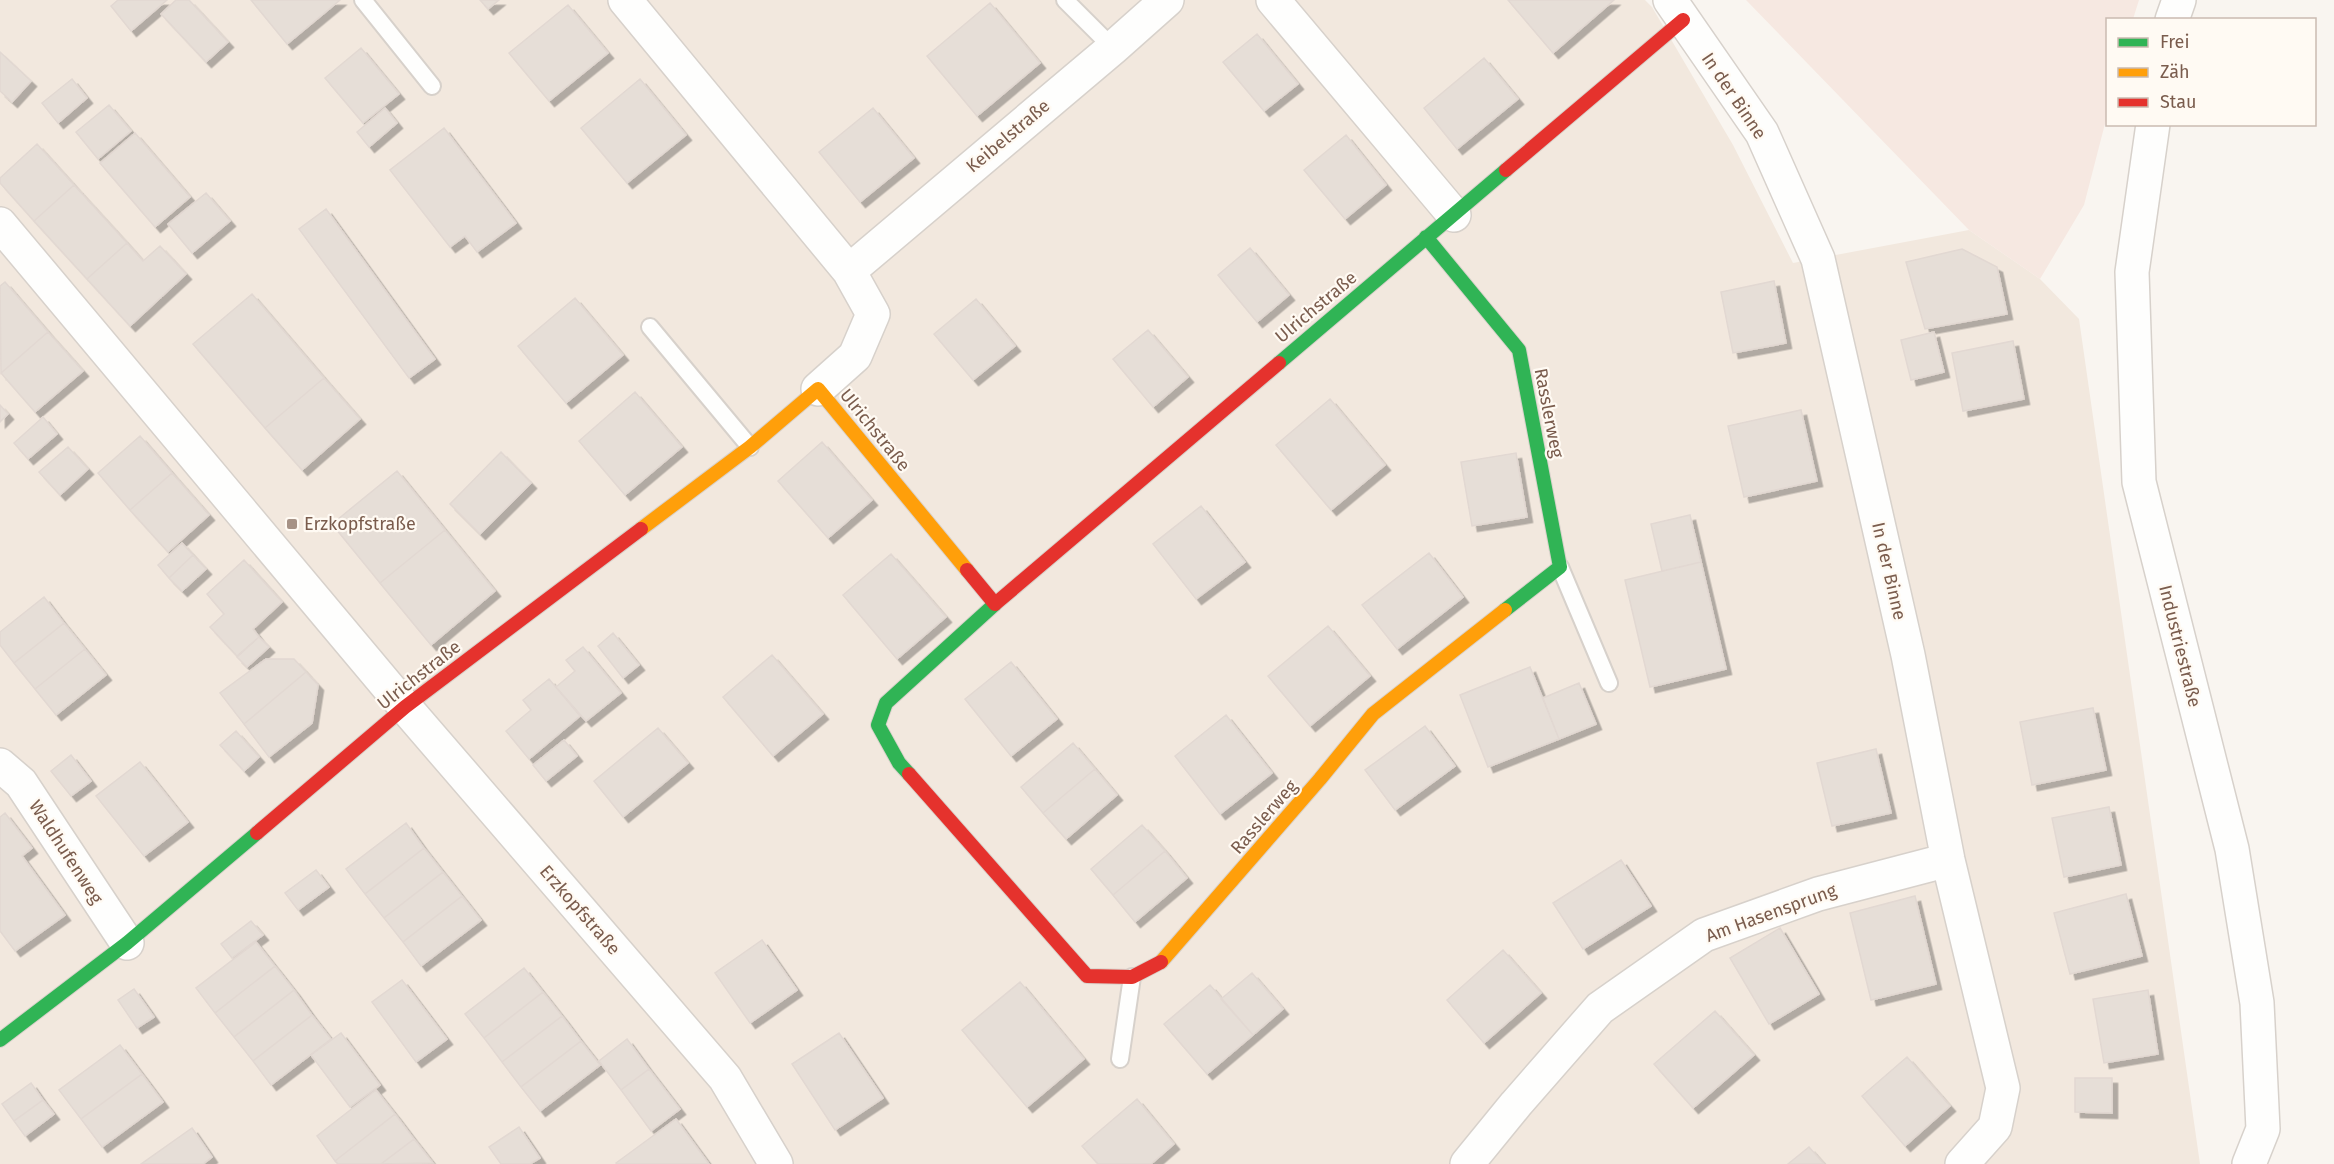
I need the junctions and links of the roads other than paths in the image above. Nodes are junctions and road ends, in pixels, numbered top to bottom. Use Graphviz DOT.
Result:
graph roads {
  1 [pos="363,0"];
  2 [pos="625,0"];
  3 [pos="1065,0"];
  4 [pos="1167,0"];
  5 [pos="1273,0"];
  6 [pos="2179,0"];
  7 [pos="1676,10"];
  8 [pos="2173,18"];
  9 [pos="1113,48"];
  10 [pos="432,86"];
  11 [pos="2153,126"];
  12 [pos="1454,215"];
  13 [pos="0,224"];
  14 [pos="1426,237"];
  15 [pos="849,271"];
  16 [pos="650,327"];
  17 [pos="818,389"];
  18 [pos="750,447"];
  19 [pos="1560,567"];
  20 [pos="995,604"];
  21 [pos="1610,683"];
  22 [pos="405,707"];
  23 [pos="0,765"];
  24 [pos="1948,860"];
  25 [pos="127,944"];
  26 [pos="1132,977"];
  27 [pos="0,1040"];
  28 [pos="1120,1059"];
  29 [pos="776,1164"];
  30 [pos="1467,1164"];
  31 [pos="1962,1164"];
  32 [pos="2249,1164"];
  1 -- 10 [label="lane"];
  2 -- 15 [label="street"];
  3 -- 9 [label="lane"];
  4 -- 9 [label="street, Keibelstraße"];
  5 -- 12 [label="street"];
  6 -- 8 [label="street"];
  7 -- 12 [label="street, Ulrichstraße"];
  7 -- 24 [label="street, In der Binne"];
  9 -- 15 [label="street, Keibelstraße"];
  11 -- 32 [label="street, Industriestraße"];
  12 -- 14 [label="street, Ulrichstraße"];
  13 -- 22 [label="street, Erzkopfstraße"];
  14 -- 19 [label="street, Rasslerweg"];
  14 -- 20 [label="street, Ulrichstraße"];
  15 -- 17 [label="street"];
  16 -- 18 [label="lane"];
  17 -- 18 [label="street, Ulrichstraße"];
  17 -- 20 [label="street, Ulrichstraße"];
  18 -- 22 [label="street, Ulrichstraße"];
  19 -- 21 [label="lane"];
  19 -- 26 [label="street, Rasslerweg"];
  20 -- 26 [label="street, Rasslerweg"];
  22 -- 25 [label="street, Ulrichstraße"];
  22 -- 29 [label="street, Erzkopfstraße"];
  23 -- 25 [label="street, Waldhufenweg"];
  24 -- 30 [label="street, Am Hasensprung"];
  24 -- 31 [label="street, In der Binne"];
  25 -- 27 [label="street, Ulrichstraße"];
  26 -- 28 [label="lane"];
}
